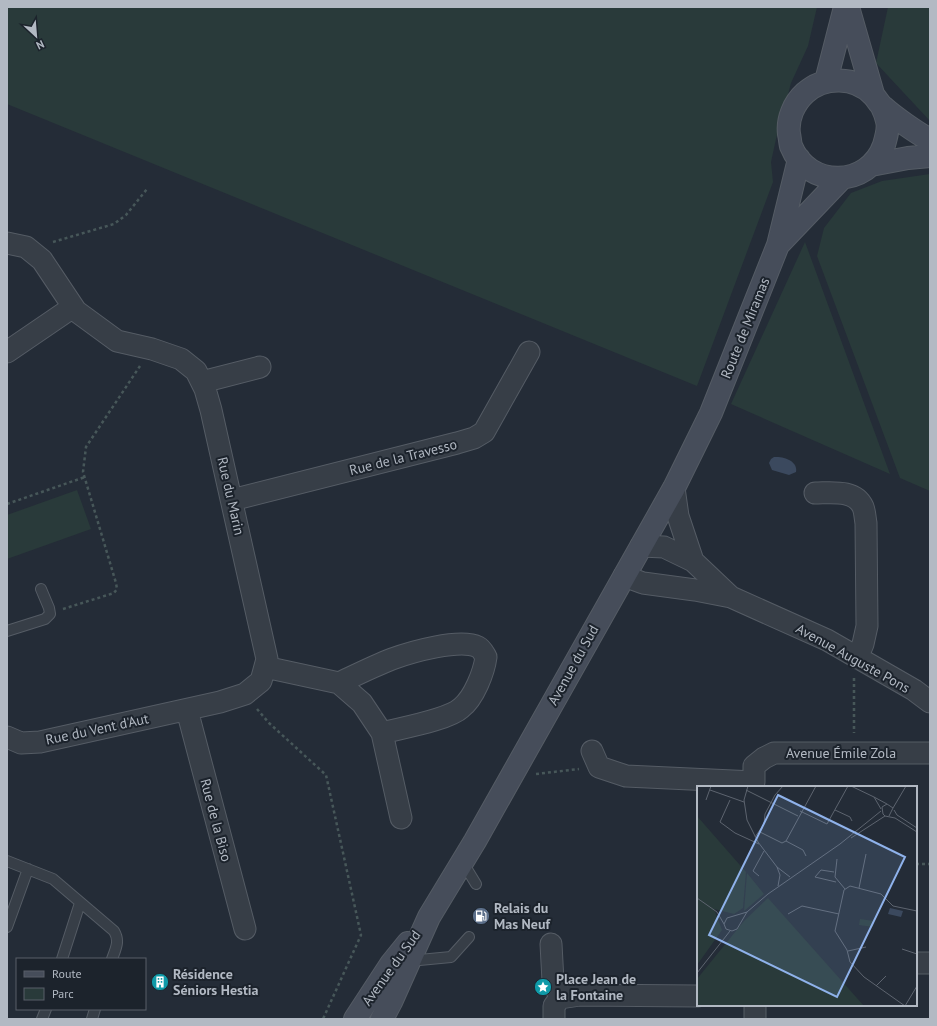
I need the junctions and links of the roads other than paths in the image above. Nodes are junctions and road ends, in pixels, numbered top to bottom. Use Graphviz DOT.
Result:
graph roads {
  1 [pos="847,7"];
  2 [pos="826,81"];
  3 [pos="878,100"];
  4 [pos="930,140"];
  5 [pos="930,156"];
  6 [pos="799,159"];
  7 [pos="872,165"];
  8 [pos="842,178"];
  9 [pos="7,243"];
  10 [pos="778,245"];
  11 [pos="73,307"];
  12 [pos="7,352"];
  13 [pos="529,352"];
  14 [pos="260,367"];
  15 [pos="202,382"];
  16 [pos="711,411"];
  17 [pos="674,488"];
  18 [pos="815,493"];
  19 [pos="232,500"];
  20 [pos="641,546"];
  21 [pos="692,561"];
  22 [pos="624,576"];
  23 [pos="41,589"];
  24 [pos="731,597"];
  25 [pos="7,631"];
  26 [pos="857,658"];
  27 [pos="265,667"];
  28 [pos="930,681"];
  29 [pos="338,683"];
  30 [pos="905,685"];
  31 [pos="930,702"];
  32 [pos="187,710"];
  33 [pos="382,733"];
  34 [pos="7,736"];
  35 [pos="930,753"];
  36 [pos="596,759"];
  37 [pos="754,784"];
  38 [pos="401,818"];
  39 [pos="7,861"];
  40 [pos="462,861"];
  41 [pos="28,869"];
  42 [pos="476,884"];
  43 [pos="80,903"];
  44 [pos="429,917"];
  45 [pos="7,927"];
  46 [pos="245,930"];
  47 [pos="469,937"];
  48 [pos="551,944"];
  49 [pos="62,958"];
  50 [pos="112,958"];
  51 [pos="409,961"];
  52 [pos="917,963"];
  53 [pos="930,963"];
  54 [pos="697,996"];
  55 [pos="560,998"];
  56 [pos="756,1006"];
  57 [pos="355,1019"];
  58 [pos="382,1019"];
  59 [pos="554,1019"];
  60 [pos="755,1019"];
  1 -- 2 [label="main road"];
  1 -- 3 [label="main road"];
  2 -- 3 [label="main road"];
  2 -- 6 [label="main road"];
  3 -- 4 [label="main road"];
  3 -- 7 [label="main road"];
  5 -- 7 [label="main road"];
  6 -- 8 [label="main road"];
  6 -- 10 [label="main road, Route de Miramas"];
  7 -- 8 [label="main road"];
  8 -- 10 [label="main road, Route de Miramas"];
  9 -- 11 [label="street, Rue du Marin"];
  10 -- 16 [label="main road, Route de Miramas"];
  11 -- 12 [label="street"];
  11 -- 15 [label="street, Rue du Marin"];
  13 -- 19 [label="street, Rue de la Travesso"];
  14 -- 15 [label="street"];
  15 -- 19 [label="street, Rue du Marin"];
  16 -- 17 [label="main road, Avenue du Sud"];
  17 -- 20 [label="main road, Avenue du Sud"];
  17 -- 21 [label="street"];
  18 -- 26 [label="street"];
  19 -- 27 [label="street, Rue du Marin"];
  20 -- 21 [label="street"];
  20 -- 22 [label="main road, Avenue du Sud"];
  21 -- 24 [label="street"];
  22 -- 24 [label="street"];
  22 -- 40 [label="main road, Avenue du Sud"];
  23 -- 25 [label="lane"];
  24 -- 26 [label="street, Avenue Auguste Pons"];
  26 -- 30 [label="street, Avenue Auguste Pons"];
  27 -- 29 [label="street"];
  27 -- 32 [label="street, Rue du Marin"];
  28 -- 30 [label="street"];
  29 -- 33 [label="street"];
  29 -- 33 [label="street"];
  30 -- 31 [label="street, Avenue Auguste Pons"];
  32 -- 34 [label="street, Rue du Vent d'Aut"];
  32 -- 46 [label="street, Rue de la Biso"];
  33 -- 38 [label="street"];
  35 -- 37 [label="street, Avenue Émile Zola"];
  36 -- 37 [label="street, Avenue Émile Zola"];
  39 -- 41 [label="lane"];
  40 -- 42 [label="lane"];
  40 -- 44 [label="main road, Avenue du Sud"];
  41 -- 43 [label="lane"];
  41 -- 45 [label="lane"];
  43 -- 49 [label="lane"];
  43 -- 50 [label="lane"];
  44 -- 51 [label="main road, Avenue du Sud"];
  44 -- 57 [label="main road, Avenue du Sud"];
  47 -- 51 [label="lane"];
  48 -- 55 [label="street"];
  51 -- 58 [label="main road, Avenue du Sud"];
  52 -- 53 [label="street"];
  54 -- 55 [label="street"];
  55 -- 59 [label="street"];
  56 -- 60 [label="street"];
}
